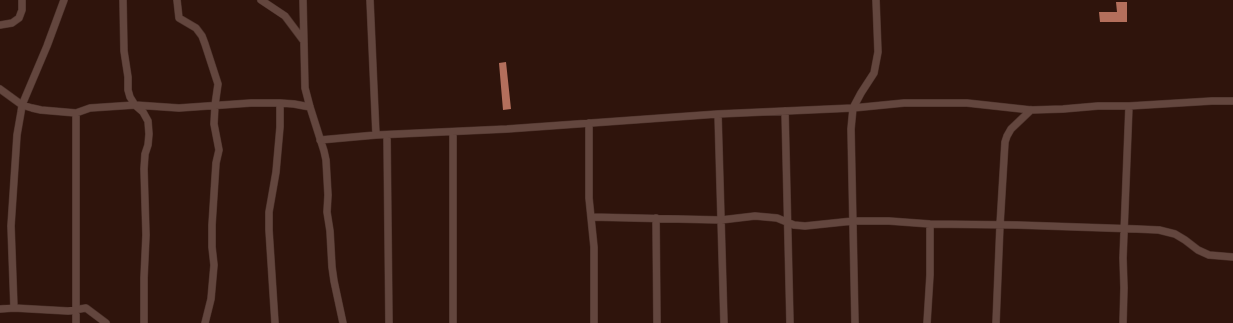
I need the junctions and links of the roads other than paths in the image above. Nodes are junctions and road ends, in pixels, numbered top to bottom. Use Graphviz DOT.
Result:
graph roads {
  1 [pos="22,0"];
  2 [pos="64,0"];
  3 [pos="123,0"];
  4 [pos="177,0"];
  5 [pos="261,0"];
  6 [pos="302,0"];
  7 [pos="370,0"];
  8 [pos="876,0"];
  9 [pos="0,25"];
  10 [pos="303,40"];
  11 [pos="0,89"];
  12 [pos="1233,101"];
  13 [pos="280,103"];
  14 [pos="22,105"];
  15 [pos="135,105"];
  16 [pos="215,105"];
  17 [pos="1129,106"];
  18 [pos="310,107"];
  19 [pos="853,108"];
  20 [pos="1031,110"];
  21 [pos="785,111"];
  22 [pos="76,113"];
  23 [pos="718,114"];
  24 [pos="589,123"];
  25 [pos="453,132"];
  26 [pos="376,135"];
  27 [pos="388,135"];
  28 [pos="320,140"];
  29 [pos="590,217"];
  30 [pos="656,218"];
  31 [pos="721,220"];
  32 [pos="853,221"];
  33 [pos="788,222"];
  34 [pos="930,224"];
  35 [pos="1000,224"];
  36 [pos="1124,228"];
  37 [pos="1233,257"];
  38 [pos="14,308"];
  39 [pos="0,309"];
  40 [pos="76,310"];
  41 [pos="76,323"];
  42 [pos="106,323"];
  43 [pos="144,323"];
  44 [pos="205,323"];
  45 [pos="275,323"];
  46 [pos="343,323"];
  47 [pos="389,323"];
  48 [pos="453,323"];
  49 [pos="594,323"];
  50 [pos="657,323"];
  51 [pos="724,323"];
  52 [pos="790,323"];
  53 [pos="855,323"];
  54 [pos="927,323"];
  55 [pos="996,323"];
  56 [pos="1123,323"];
  1 -- 9 [label="street"];
  2 -- 14 [label="street"];
  3 -- 15 [label="street"];
  4 -- 16 [label="street"];
  5 -- 10 [label="street"];
  6 -- 10 [label="street"];
  7 -- 26 [label="street"];
  8 -- 19 [label="street"];
  10 -- 18 [label="street"];
  11 -- 14 [label="street"];
  12 -- 17 [label="street"];
  13 -- 16 [label="street"];
  13 -- 18 [label="street"];
  13 -- 45 [label="street"];
  14 -- 22 [label="street"];
  14 -- 38 [label="street"];
  15 -- 16 [label="street"];
  15 -- 22 [label="street"];
  15 -- 43 [label="street"];
  16 -- 44 [label="street"];
  17 -- 20 [label="street"];
  17 -- 36 [label="street"];
  18 -- 28 [label="street"];
  19 -- 20 [label="street"];
  19 -- 21 [label="street"];
  19 -- 32 [label="street"];
  20 -- 35 [label="street"];
  21 -- 23 [label="street"];
  21 -- 33 [label="street"];
  22 -- 40 [label="street"];
  23 -- 24 [label="street"];
  23 -- 31 [label="street"];
  24 -- 25 [label="street"];
  24 -- 29 [label="street"];
  25 -- 27 [label="street"];
  25 -- 48 [label="street"];
  26 -- 27 [label="street"];
  26 -- 28 [label="street"];
  27 -- 47 [label="street"];
  28 -- 46 [label="street"];
  29 -- 30 [label="street"];
  29 -- 49 [label="street"];
  30 -- 31 [label="street"];
  30 -- 50 [label="street"];
  31 -- 33 [label="street"];
  31 -- 51 [label="street"];
  32 -- 33 [label="street"];
  32 -- 34 [label="street"];
  32 -- 53 [label="street"];
  33 -- 52 [label="street"];
  34 -- 35 [label="street"];
  34 -- 54 [label="street"];
  35 -- 36 [label="street"];
  35 -- 55 [label="street"];
  36 -- 37 [label="street"];
  36 -- 56 [label="street"];
  38 -- 39 [label="street"];
  38 -- 40 [label="street"];
  40 -- 41 [label="street"];
  40 -- 42 [label="street"];
}
